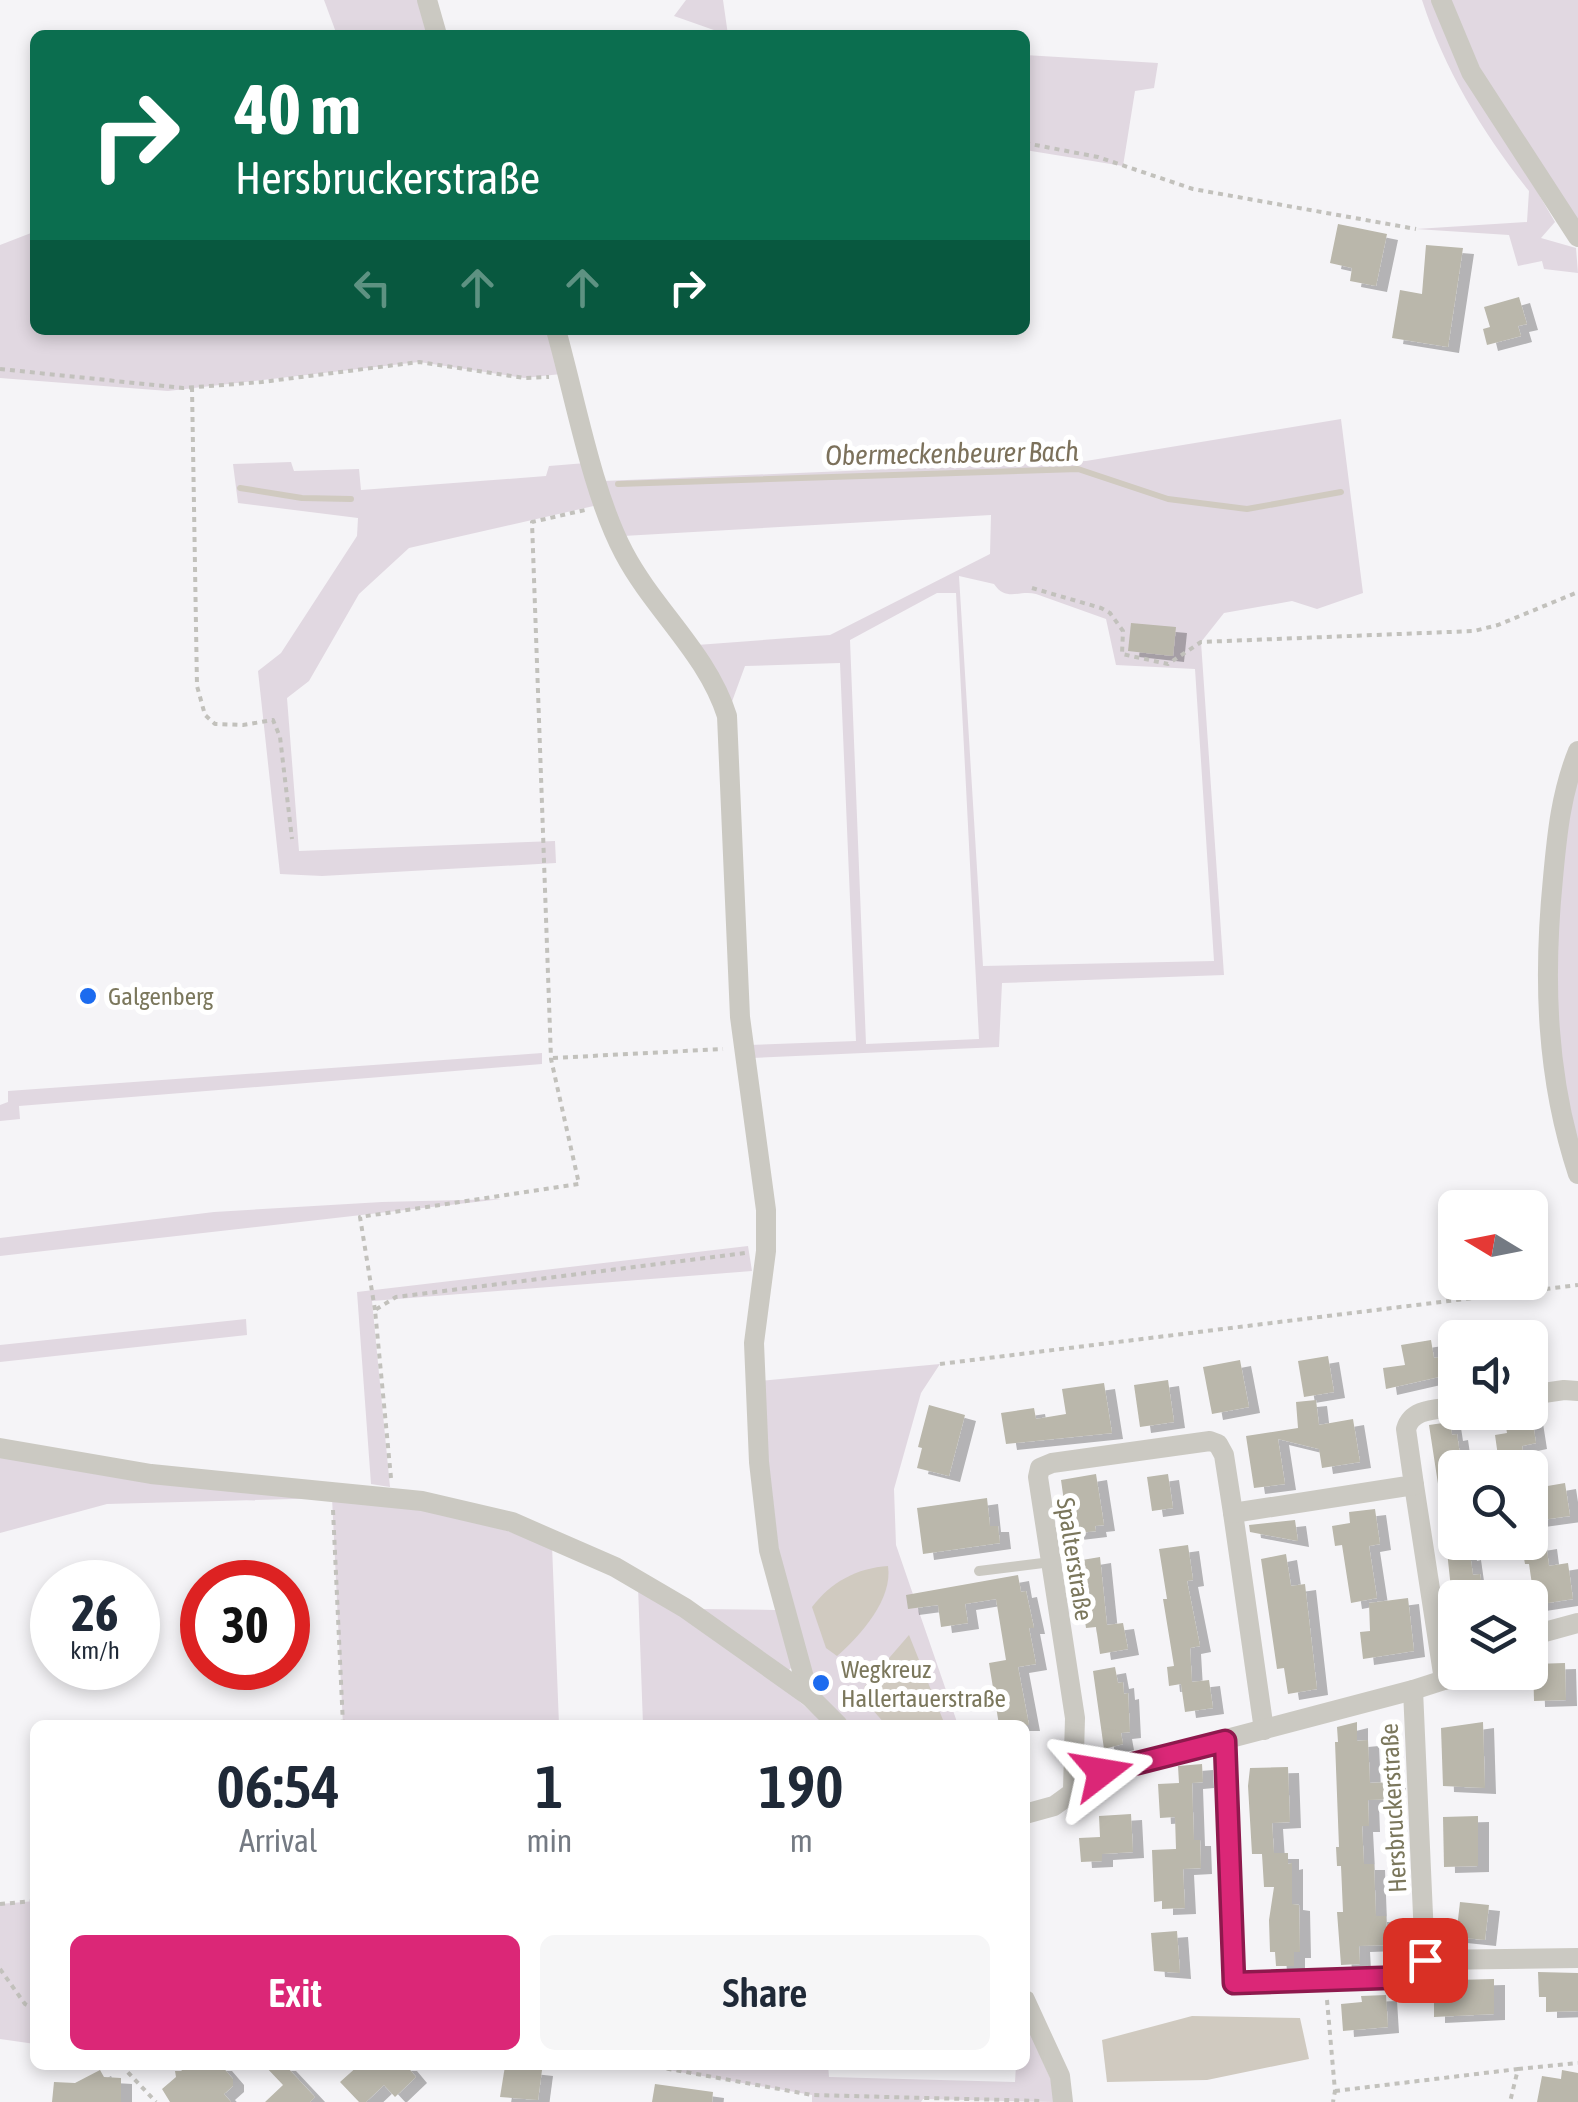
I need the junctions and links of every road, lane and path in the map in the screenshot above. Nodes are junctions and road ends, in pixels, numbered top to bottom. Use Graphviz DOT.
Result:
graph roads {
  1 [pos="427,0"];
  2 [pos="1441,0"];
  3 [pos="436,30"];
  4 [pos="1030,144"];
  5 [pos="1416,229"];
  6 [pos="1578,238"];
  7 [pos="557,335"];
  8 [pos="0,369"];
  9 [pos="568,373"];
  10 [pos="192,387"];
  11 [pos="605,505"];
  12 [pos="1032,588"];
  13 [pos="1578,592"];
  14 [pos="1578,750"];
  15 [pos="292,838"];
  16 [pos="743,1048"];
  17 [pos="551,1058"];
  18 [pos="1578,1174"];
  19 [pos="766,1250"];
  20 [pos="1578,1285"];
  21 [pos="376,1310"];
  22 [pos="940,1364"];
  23 [pos="1548,1392"];
  24 [pos="1578,1392"];
  25 [pos="1438,1410"];
  26 [pos="0,1448"];
  27 [pos="1414,1485"];
  28 [pos="333,1491"];
  29 [pos="392,1498"];
  30 [pos="1233,1514"];
  31 [pos="1050,1562"];
  32 [pos="979,1572"];
  33 [pos="1438,1616"];
  34 [pos="1578,1623"];
  35 [pos="1548,1631"];
  36 [pos="1438,1680"];
  37 [pos="1412,1690"];
  38 [pos="809,1696"];
  39 [pos="343,1720"];
  40 [pos="833,1720"];
  41 [pos="1264,1730"];
  42 [pos="1225,1741"];
  43 [pos="1073,1789"];
  44 [pos="1030,1813"];
  45 [pos="30,1901"];
  46 [pos="0,1904"];
  47 [pos="1578,1958"];
  48 [pos="1425,1960"];
  49 [pos="0,1969"];
  50 [pos="1326,1980"];
  51 [pos="30,2007"];
  52 [pos="1030,2011"];
  53 [pos="1578,2063"];
  54 [pos="1518,2069"];
  55 [pos="126,2070"];
  56 [pos="674,2070"];
  57 [pos="1334,2091"];
  58 [pos="156,2102"];
  59 [pos="1062,2102"];
  60 [pos="1332,2102"];
  61 [pos="1510,2102"];
  1 -- 3 [label="street"];
  2 -- 6 [label="street"];
  4 -- 5 [label="path"];
  7 -- 9 [label="street"];
  8 -- 10 [label="path"];
  9 -- 10 [label="path"];
  9 -- 11 [label="street"];
  10 -- 15 [label="path"];
  11 -- 16 [label="street"];
  11 -- 17 [label="path"];
  12 -- 13 [label="path"];
  14 -- 18 [label="street"];
  16 -- 17 [label="path"];
  16 -- 19 [label="street"];
  17 -- 21 [label="path"];
  19 -- 21 [label="path"];
  19 -- 38 [label="street"];
  20 -- 22 [label="path"];
  21 -- 29 [label="path"];
  23 -- 24 [label="street"];
  25 -- 27 [label="street"];
  26 -- 28 [label="street"];
  27 -- 30 [label="street"];
  27 -- 33 [label="street"];
  28 -- 29 [label="street"];
  28 -- 39 [label="path"];
  29 -- 38 [label="street"];
  30 -- 31 [label="street, Spalterstraße"];
  30 -- 41 [label="street, Spalterstraße"];
  31 -- 32 [label="lane"];
  31 -- 43 [label="street, Spalterstraße"];
  34 -- 35 [label="street"];
  36 -- 37 [label="street"];
  37 -- 41 [label="street"];
  37 -- 48 [label="street, Hersbruckerstraße"];
  38 -- 40 [label="street"];
  41 -- 42 [label="street"];
  42 -- 43 [label="street"];
  42 -- 50 [label="street"];
  43 -- 44 [label="street"];
  45 -- 46 [label="path"];
  47 -- 48 [label="street"];
  48 -- 50 [label="street"];
  49 -- 51 [label="path"];
  50 -- 57 [label="path"];
  52 -- 59 [label="street"];
  53 -- 54 [label="path"];
  54 -- 57 [label="path"];
  54 -- 61 [label="path"];
  55 -- 58 [label="path"];
  56 -- 59 [label="path"];
  57 -- 60 [label="path"];
}
